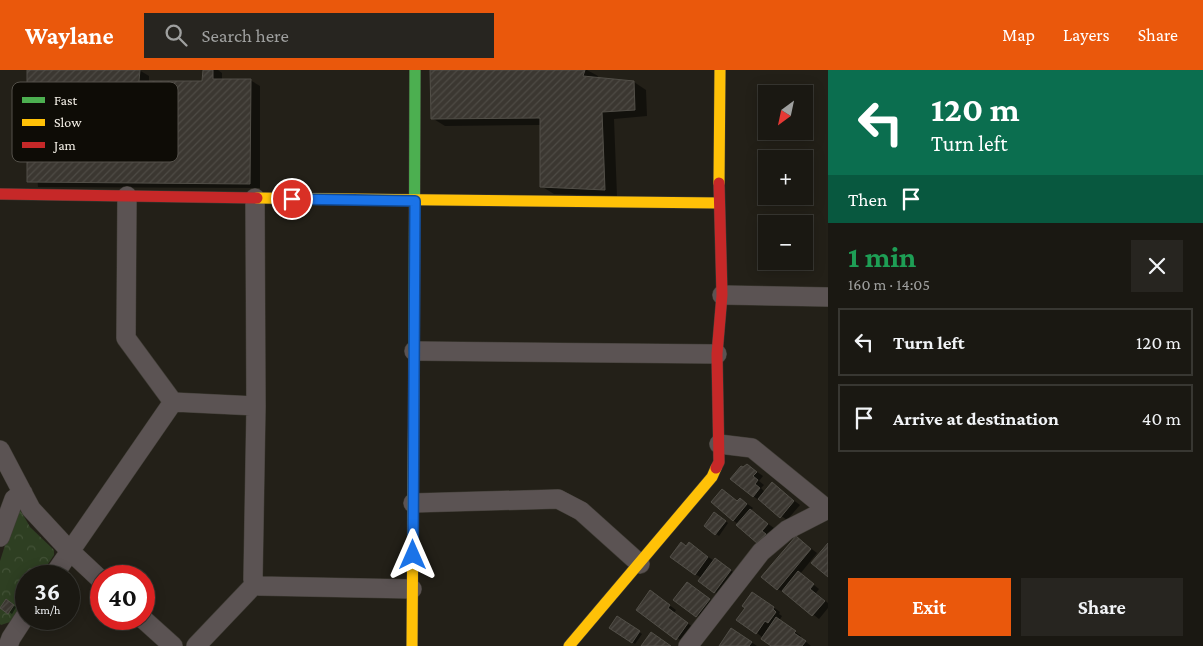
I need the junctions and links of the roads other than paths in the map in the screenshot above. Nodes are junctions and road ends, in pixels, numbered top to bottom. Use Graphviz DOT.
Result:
graph roads {
  1 [pos="415,70"];
  2 [pos="720,70"];
  3 [pos="0,194"];
  4 [pos="127,196"];
  5 [pos="255,198"];
  6 [pos="415,201"];
  7 [pos="719,204"];
  8 [pos="722,295"];
  9 [pos="828,297"];
  10 [pos="414,351"];
  11 [pos="717,354"];
  12 [pos="173,402"];
  13 [pos="256,406"];
  14 [pos="719,444"];
  15 [pos="0,450"];
  16 [pos="23,493"];
  17 [pos="413,503"];
  18 [pos="828,509"];
  19 [pos="0,537"];
  20 [pos="70,551"];
  21 [pos="640,564"];
  22 [pos="60,565"];
  23 [pos="90,570"];
  24 [pos="256,583"];
  25 [pos="412,589"];
  26 [pos="15,628"];
  27 [pos="155,630"];
  28 [pos="6,639"];
  29 [pos="173,646"];
  30 [pos="196,646"];
  31 [pos="412,646"];
  32 [pos="569,646"];
  33 [pos="688,646"];
  1 -- 6 [label="street"];
  2 -- 7 [label="street"];
  3 -- 4 [label="street"];
  4 -- 5 [label="street"];
  4 -- 12 [label="street"];
  5 -- 6 [label="street"];
  5 -- 13 [label="street"];
  6 -- 7 [label="street"];
  6 -- 10 [label="street"];
  7 -- 8 [label="street"];
  8 -- 9 [label="street"];
  8 -- 11 [label="street"];
  10 -- 11 [label="street"];
  10 -- 17 [label="street"];
  11 -- 14 [label="street"];
  12 -- 13 [label="street"];
  12 -- 20 [label="street"];
  13 -- 24 [label="street"];
  14 -- 18 [label="street"];
  14 -- 21 [label="street"];
  15 -- 16 [label="street"];
  16 -- 19 [label="street"];
  16 -- 20 [label="street"];
  17 -- 21 [label="street"];
  17 -- 25 [label="street"];
  18 -- 33 [label="street"];
  20 -- 22 [label="street"];
  20 -- 23 [label="street"];
  21 -- 32 [label="street"];
  24 -- 25 [label="street"];
  24 -- 30 [label="street"];
  25 -- 31 [label="street"];
  26 -- 28 [label="street"];
  27 -- 29 [label="street"];
}
